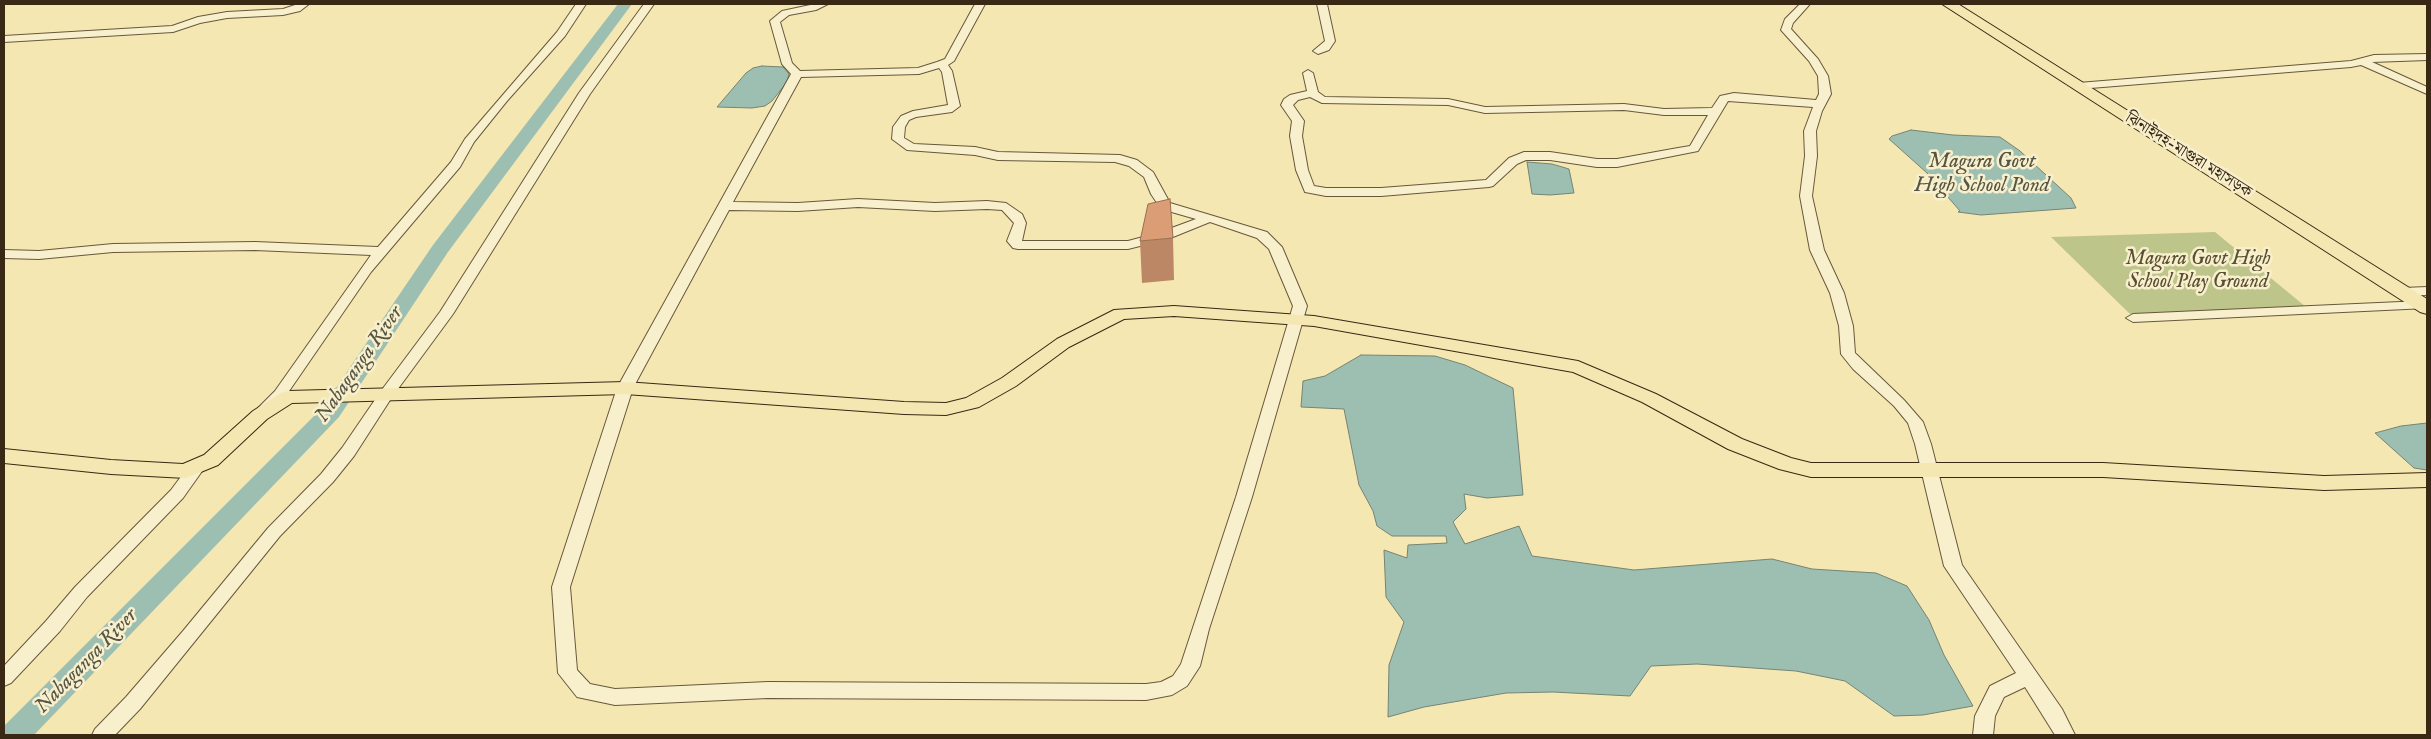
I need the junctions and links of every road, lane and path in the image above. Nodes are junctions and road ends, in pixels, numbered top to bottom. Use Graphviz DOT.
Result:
graph roads {
  1 [pos="304,4"];
  2 [pos="580,4"];
  3 [pos="649,4"];
  4 [pos="823,4"];
  5 [pos="980,4"];
  6 [pos="1322,4"];
  7 [pos="1804,4"];
  8 [pos="1949,4"];
  9 [pos="4,39"];
  10 [pos="1318,51"];
  11 [pos="2427,57"];
  12 [pos="2362,61"];
  13 [pos="941,64"];
  14 [pos="1308,73"];
  15 [pos="797,74"];
  16 [pos="2078,86"];
  17 [pos="2427,91"];
  18 [pos="1312,93"];
  19 [pos="1820,104"];
  20 [pos="1717,111"];
  21 [pos="725,206"];
  22 [pos="1207,219"];
  23 [pos="381,251"];
  24 [pos="4,254"];
  25 [pos="2426,301"];
  26 [pos="2133,318"];
  27 [pos="1296,319"];
  28 [pos="625,388"];
  29 [pos="378,394"];
  30 [pos="312,396"];
  31 [pos="260,415"];
  32 [pos="4,456"];
  33 [pos="198,467"];
  34 [pos="1928,471"];
  35 [pos="2427,480"];
  36 [pos="2028,676"];
  37 [pos="4,678"];
  38 [pos="102,735"];
  39 [pos="1983,735"];
  40 [pos="2065,735"];
  1 -- 9 [label="street"];
  2 -- 23 [label="street"];
  3 -- 29 [label="street"];
  4 -- 15 [label="street"];
  5 -- 13 [label="street"];
  6 -- 10 [label="street"];
  7 -- 19 [label="street"];
  8 -- 16 [label="highway, ঝিনাইদহ-মাগুরা মহাসড়ক"];
  11 -- 12 [label="street"];
  12 -- 16 [label="street"];
  12 -- 17 [label="street"];
  13 -- 15 [label="street"];
  13 -- 22 [label="street"];
  14 -- 18 [label="street"];
  15 -- 21 [label="street"];
  16 -- 25 [label="highway, ঝিনাইদহ-মাগুরা মহাসড়ক"];
  18 -- 20 [label="street"];
  18 -- 20 [label="street"];
  19 -- 20 [label="street"];
  19 -- 34 [label="street"];
  21 -- 22 [label="street"];
  21 -- 28 [label="street"];
  22 -- 27 [label="street"];
  23 -- 24 [label="street"];
  23 -- 31 [label="street"];
  25 -- 26 [label="street"];
  27 -- 28 [label="main road"];
  27 -- 28 [label="street"];
  27 -- 34 [label="main road"];
  28 -- 29 [label="main road"];
  29 -- 30 [label="main road"];
  29 -- 38 [label="street"];
  30 -- 31 [label="main road"];
  31 -- 33 [label="main road"];
  32 -- 33 [label="main road"];
  33 -- 37 [label="street"];
  34 -- 35 [label="main road"];
  34 -- 36 [label="street"];
  36 -- 39 [label="street"];
  36 -- 40 [label="street"];
}
